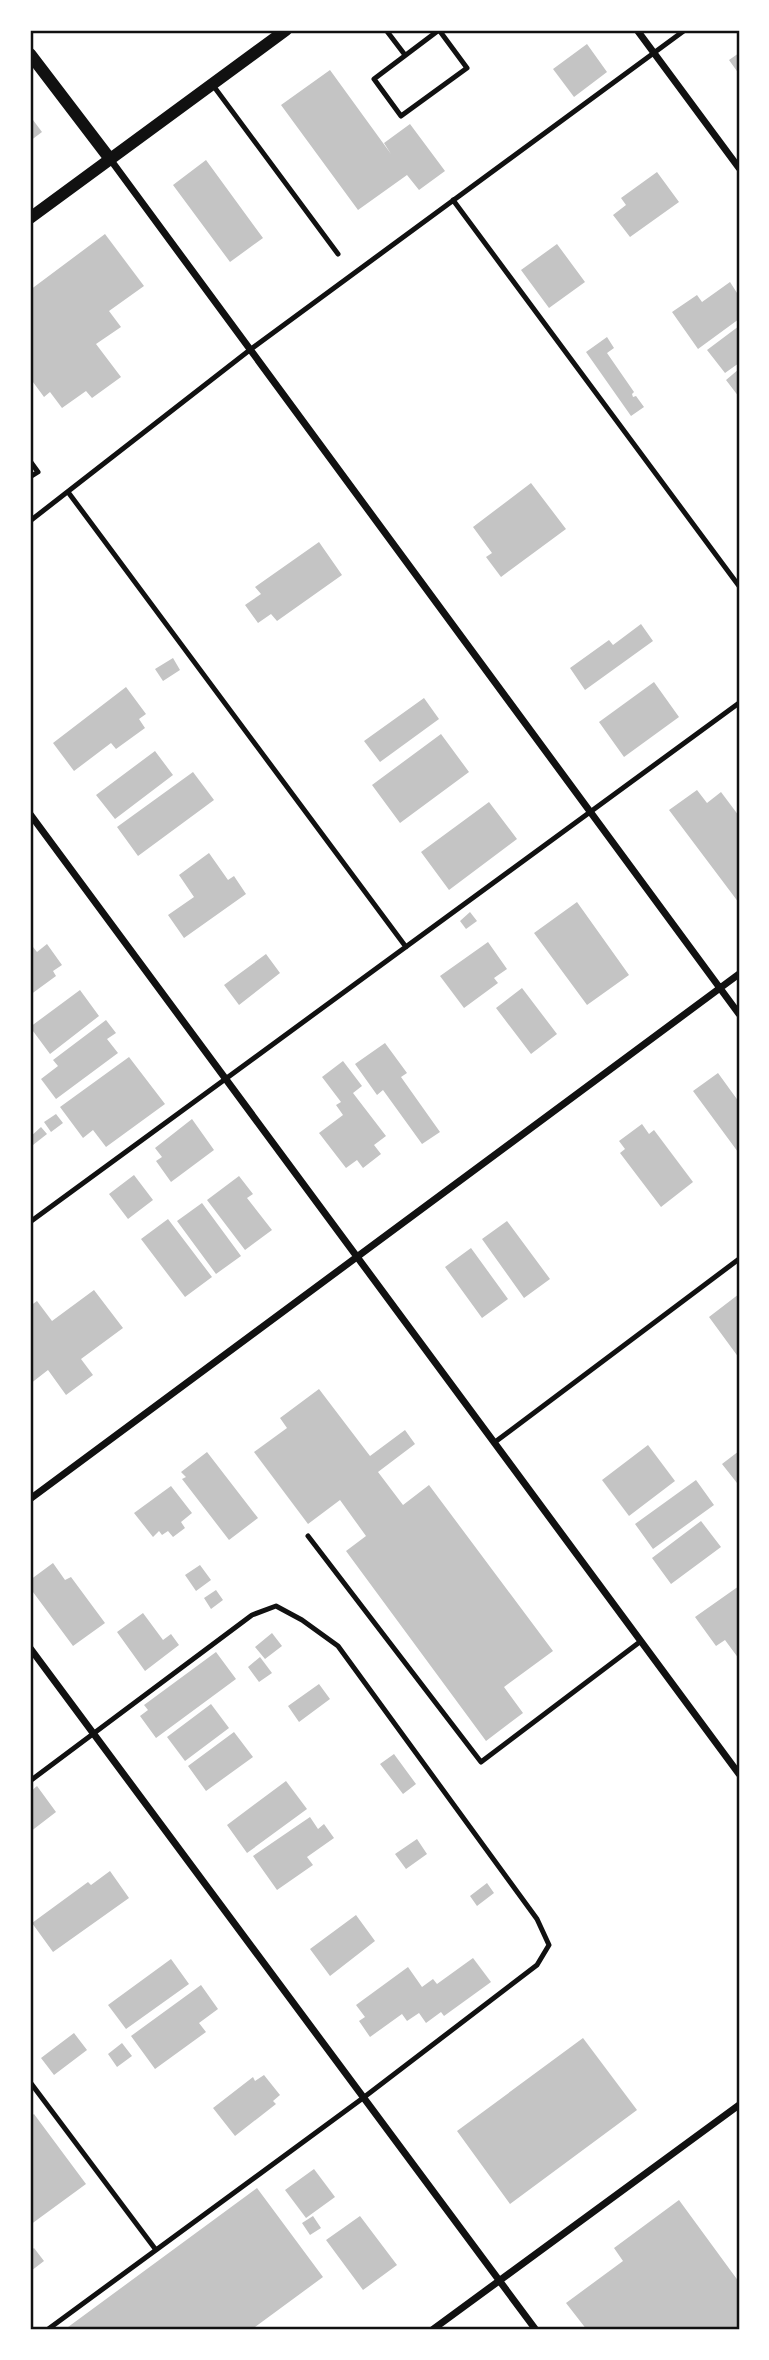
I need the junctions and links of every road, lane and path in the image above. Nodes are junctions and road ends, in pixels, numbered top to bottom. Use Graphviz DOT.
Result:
graph roads {
  1 [pos="286,30"];
  2 [pos="386,30"];
  3 [pos="637,30"];
  4 [pos="685,30"];
  5 [pos="654,53"];
  6 [pos="30,54"];
  7 [pos="405,55"];
  8 [pos="212,84"];
  9 [pos="110,159"];
  10 [pos="739,168"];
  11 [pos="453,200"];
  12 [pos="30,218"];
  13 [pos="338,254"];
  14 [pos="251,349"];
  15 [pos="30,461"];
  16 [pos="30,477"];
  17 [pos="68,492"];
  18 [pos="30,521"];
  19 [pos="739,586"];
  20 [pos="739,703"];
  21 [pos="591,812"];
  22 [pos="30,814"];
  23 [pos="406,947"];
  24 [pos="739,974"];
  25 [pos="720,988"];
  26 [pos="739,1014"];
  27 [pos="225,1078"];
  28 [pos="30,1222"];
  29 [pos="358,1257"];
  30 [pos="739,1259"];
  31 [pos="495,1442"];
  32 [pos="30,1499"];
  33 [pos="308,1536"];
  34 [pos="641,1641"];
  35 [pos="30,1648"];
  36 [pos="94,1734"];
  37 [pos="739,1774"];
  38 [pos="30,1781"];
  39 [pos="30,2082"];
  40 [pos="363,2098"];
  41 [pos="739,2105"];
  42 [pos="156,2250"];
  43 [pos="499,2281"];
  44 [pos="47,2330"];
  45 [pos="432,2330"];
  46 [pos="536,2330"];
  1 -- 8 [label="street"];
  2 -- 7 [label="lane"];
  3 -- 5 [label="street"];
  4 -- 5 [label="lane"];
  5 -- 10 [label="street"];
  5 -- 11 [label="lane"];
  6 -- 9 [label="street"];
  7 -- 7 [label="lane"];
  8 -- 9 [label="street"];
  8 -- 13 [label="lane"];
  9 -- 12 [label="street"];
  9 -- 14 [label="street"];
  11 -- 14 [label="lane"];
  11 -- 19 [label="lane"];
  14 -- 17 [label="lane"];
  14 -- 21 [label="street"];
  15 -- 16 [label="lane"];
  17 -- 18 [label="lane"];
  17 -- 23 [label="lane"];
  20 -- 21 [label="lane"];
  21 -- 23 [label="lane"];
  21 -- 25 [label="street"];
  22 -- 27 [label="street"];
  23 -- 27 [label="lane"];
  24 -- 25 [label="street"];
  25 -- 26 [label="street"];
  25 -- 29 [label="street"];
  27 -- 28 [label="lane"];
  27 -- 29 [label="street"];
  29 -- 31 [label="street"];
  29 -- 32 [label="street"];
  30 -- 31 [label="lane"];
  31 -- 34 [label="street"];
  33 -- 34 [label="lane"];
  34 -- 37 [label="street"];
  35 -- 36 [label="street"];
  36 -- 38 [label="lane"];
  36 -- 40 [label="street"];
  36 -- 40 [label="lane"];
  39 -- 42 [label="lane"];
  40 -- 42 [label="lane"];
  40 -- 43 [label="street"];
  41 -- 43 [label="street"];
  42 -- 44 [label="lane"];
  43 -- 45 [label="street"];
  43 -- 46 [label="street"];
}
